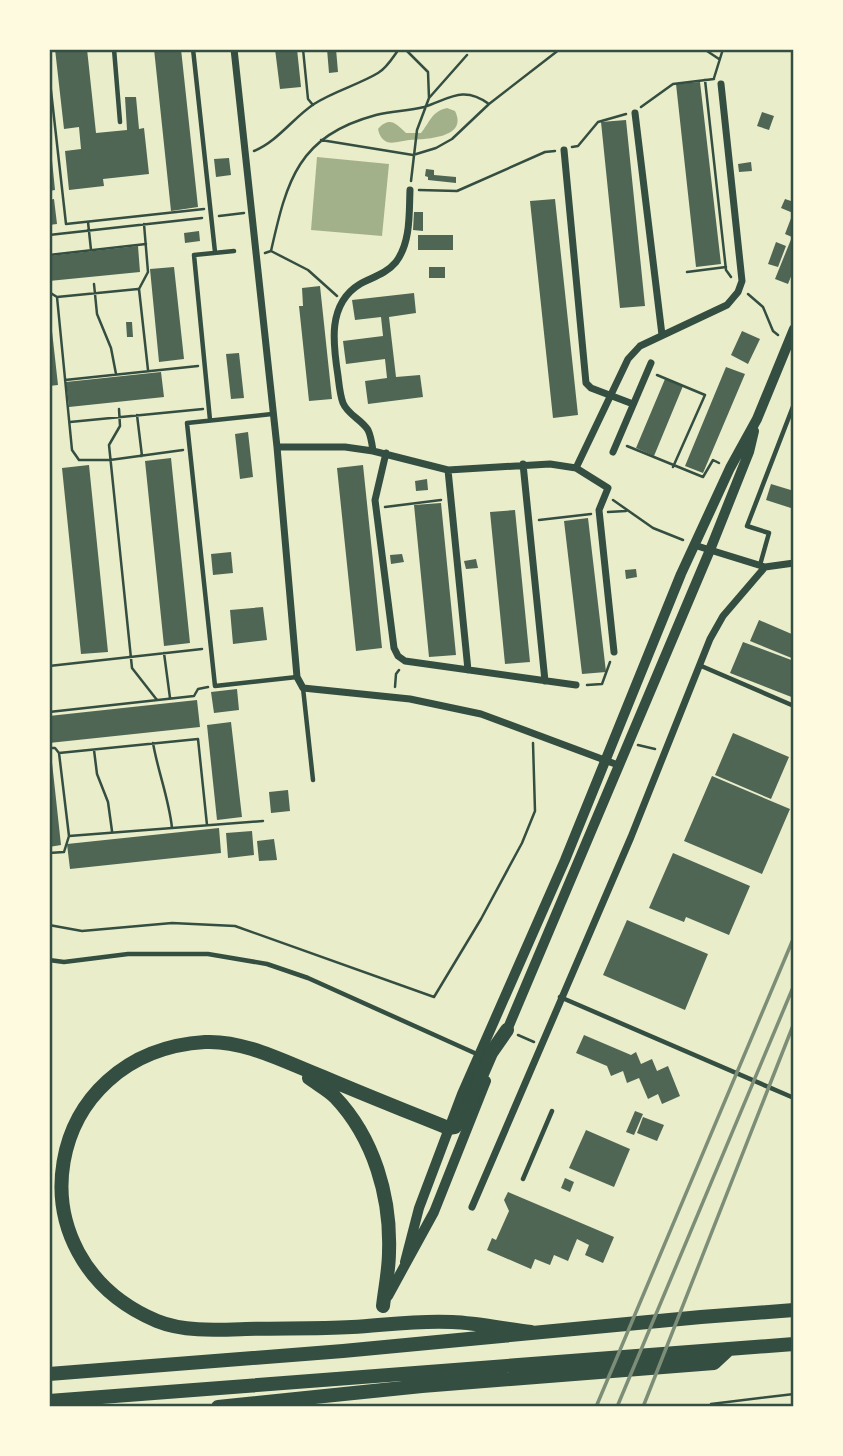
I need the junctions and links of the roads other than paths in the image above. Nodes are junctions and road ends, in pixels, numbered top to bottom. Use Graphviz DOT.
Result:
graph roads {
  1 [pos="114,49"];
  2 [pos="194,49"];
  3 [pos="234,49"];
  4 [pos="721,85"];
  5 [pos="635,113"];
  6 [pos="120,122"];
  7 [pos="564,149"];
  8 [pos="410,190"];
  9 [pos="234,251"];
  10 [pos="215,253"];
  11 [pos="794,329"];
  12 [pos="662,335"];
  13 [pos="649,367"];
  14 [pos="610,395"];
  15 [pos="633,404"];
  16 [pos="794,404"];
  17 [pos="272,414"];
  18 [pos="757,419"];
  19 [pos="210,420"];
  20 [pos="277,447"];
  21 [pos="373,451"];
  22 [pos="613,452"];
  23 [pos="386,453"];
  24 [pos="523,464"];
  25 [pos="576,468"];
  26 [pos="448,470"];
  27 [pos="694,545"];
  28 [pos="710,550"];
  29 [pos="794,563"];
  30 [pos="763,566"];
  31 [pos="614,652"];
  32 [pos="699,665"];
  33 [pos="468,670"];
  34 [pos="297,677"];
  35 [pos="545,681"];
  36 [pos="576,685"];
  37 [pos="303,688"];
  38 [pos="794,706"];
  39 [pos="605,759"];
  40 [pos="618,765"];
  41 [pos="313,780"];
  42 [pos="49,960"];
  43 [pos="560,998"];
  44 [pos="507,1030"];
  45 [pos="480,1055"];
  46 [pos="288,1063"];
  47 [pos="794,1098"];
  48 [pos="552,1111"];
  49 [pos="448,1128"];
  50 [pos="523,1179"];
  51 [pos="472,1207"];
  52 [pos="405,1262"];
  53 [pos="383,1306"];
  54 [pos="794,1310"];
  55 [pos="531,1332"];
  56 [pos="794,1344"];
  57 [pos="601,1366"];
  58 [pos="49,1374"];
  59 [pos="49,1401"];
  60 [pos="218,1407"];
  1 -- 6 [label="lane"];
  2 -- 10 [label="lane"];
  3 -- 17 [label="street"];
  4 -- 12 [label="street"];
  5 -- 12 [label="street"];
  7 -- 14 [label="street"];
  8 -- 21 [label="street"];
  9 -- 10 [label="lane"];
  10 -- 19 [label="lane"];
  11 -- 18 [label="street"];
  12 -- 14 [label="street"];
  13 -- 15 [label="street"];
  14 -- 15 [label="street"];
  14 -- 25 [label="street"];
  15 -- 22 [label="street"];
  16 -- 30 [label="lane"];
  17 -- 19 [label="lane"];
  17 -- 20 [label="street"];
  18 -- 27 [label="street"];
  18 -- 28 [label="street"];
  19 -- 34 [label="lane"];
  20 -- 21 [label="street"];
  20 -- 34 [label="street"];
  21 -- 23 [label="street"];
  23 -- 26 [label="street"];
  23 -- 33 [label="street"];
  24 -- 25 [label="street"];
  24 -- 26 [label="street"];
  24 -- 35 [label="street"];
  25 -- 31 [label="street"];
  26 -- 33 [label="street"];
  27 -- 28 [label="street"];
  27 -- 39 [label="street"];
  28 -- 30 [label="street"];
  28 -- 40 [label="street"];
  29 -- 30 [label="street"];
  30 -- 32 [label="street"];
  32 -- 38 [label="lane"];
  32 -- 43 [label="street"];
  33 -- 35 [label="street"];
  34 -- 37 [label="street"];
  35 -- 36 [label="street"];
  37 -- 39 [label="street"];
  37 -- 41 [label="lane"];
  39 -- 40 [label="street"];
  39 -- 45 [label="street"];
  40 -- 44 [label="street"];
  42 -- 45 [label="lane"];
  43 -- 47 [label="lane"];
  43 -- 51 [label="street"];
  44 -- 49 [label="highway"];
  44 -- 52 [label="street"];
  45 -- 49 [label="street"];
  46 -- 49 [label="highway"];
  46 -- 53 [label="highway"];
  46 -- 55 [label="highway"];
  48 -- 50 [label="lane"];
  49 -- 52 [label="street"];
  52 -- 53 [label="street"];
  54 -- 55 [label="highway"];
  55 -- 58 [label="highway"];
  56 -- 57 [label="highway"];
  57 -- 59 [label="highway"];
  57 -- 60 [label="highway"];
}
